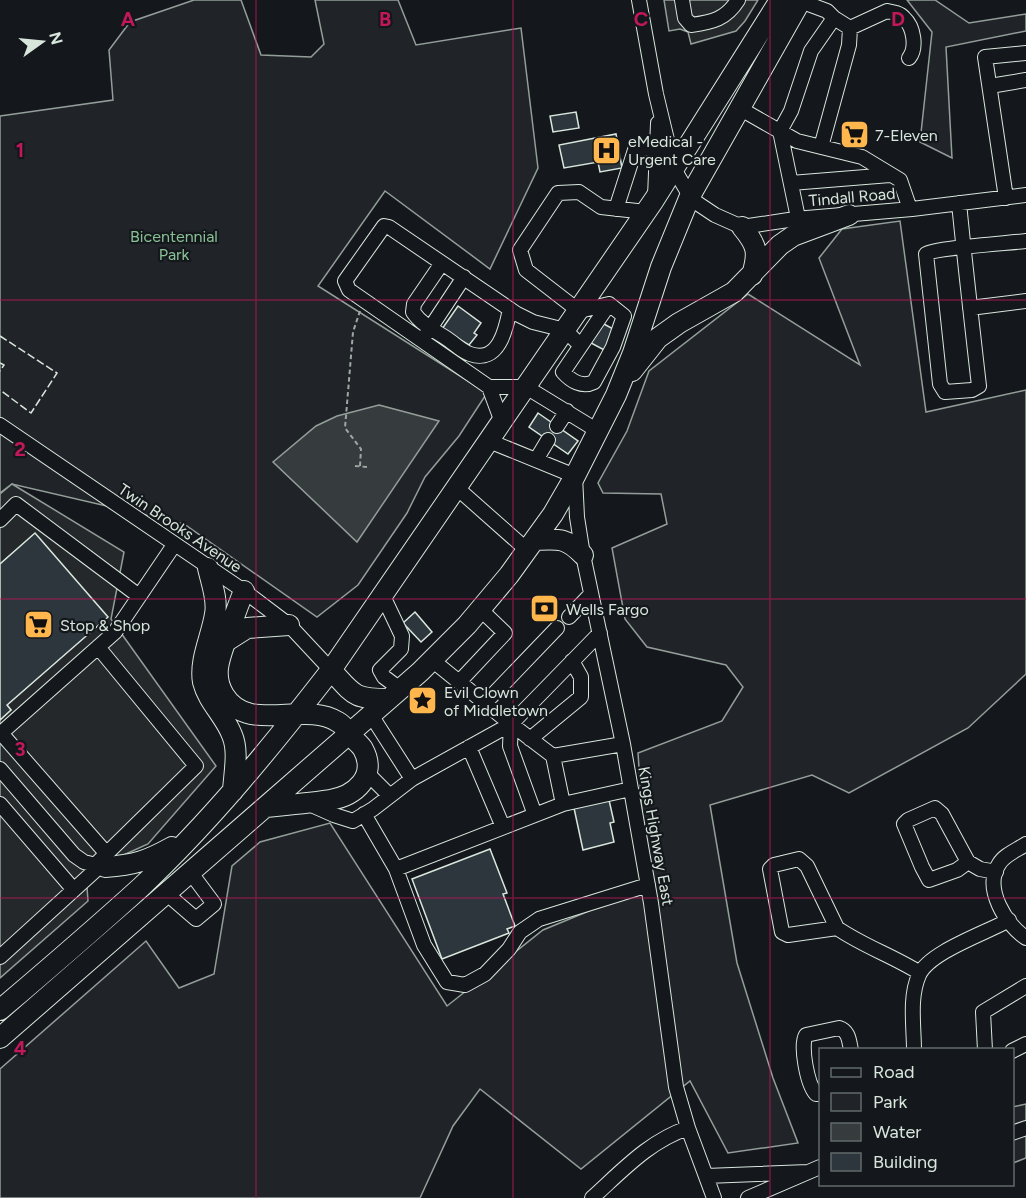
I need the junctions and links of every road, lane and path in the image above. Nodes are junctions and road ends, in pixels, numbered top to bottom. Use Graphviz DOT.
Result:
graph roads {
  1 [pos="639,0"];
  2 [pos="682,0"];
  3 [pos="738,0"];
  4 [pos="794,0"];
  5 [pos="834,18"];
  6 [pos="850,28"];
  7 [pos="1026,53"];
  8 [pos="909,58"];
  9 [pos="1026,80"];
  10 [pos="990,86"];
  11 [pos="739,108"];
  12 [pos="659,109"];
  13 [pos="780,131"];
  14 [pos="657,146"];
  15 [pos="822,147"];
  16 [pos="674,169"];
  17 [pos="890,175"];
  18 [pos="790,183"];
  19 [pos="1026,195"];
  20 [pos="690,196"];
  21 [pos="1006,198"];
  22 [pos="959,203"];
  23 [pos="650,206"];
  24 [pos="616,209"];
  25 [pos="910,209"];
  26 [pos="849,215"];
  27 [pos="798,218"];
  28 [pos="742,227"];
  29 [pos="1026,241"];
  30 [pos="964,248"];
  31 [pos="442,263"];
  32 [pos="752,274"];
  33 [pos="464,277"];
  34 [pos="1026,301"];
  35 [pos="365,302"];
  36 [pos="609,304"];
  37 [pos="970,308"];
  38 [pos="510,309"];
  39 [pos="579,311"];
  40 [pos="430,327"];
  41 [pos="566,330"];
  42 [pos="421,340"];
  43 [pos="580,345"];
  44 [pos="613,347"];
  45 [pos="630,360"];
  46 [pos="489,387"];
  47 [pos="526,387"];
  48 [pos="616,395"];
  49 [pos="567,411"];
  50 [pos="502,422"];
  51 [pos="0,425"];
  52 [pos="557,426"];
  53 [pos="598,430"];
  54 [pos="548,440"];
  55 [pos="489,441"];
  56 [pos="536,460"];
  57 [pos="355,466"];
  58 [pos="360,466"];
  59 [pos="367,467"];
  60 [pos="575,476"];
  61 [pos="457,488"];
  62 [pos="0,520"];
  63 [pos="174,545"];
  64 [pos="531,545"];
  65 [pos="583,555"];
  66 [pos="208,568"];
  67 [pos="244,591"];
  68 [pos="591,594"];
  69 [pos="140,596"];
  70 [pos="383,596"];
  71 [pos="480,609"];
  72 [pos="569,617"];
  73 [pos="289,625"];
  74 [pos="557,628"];
  75 [pos="600,633"];
  76 [pos="225,642"];
  77 [pos="98,647"];
  78 [pos="432,660"];
  79 [pos="568,665"];
  80 [pos="331,670"];
  81 [pos="459,682"];
  82 [pos="395,694"];
  83 [pos="485,703"];
  84 [pos="298,714"];
  85 [pos="371,715"];
  86 [pos="511,724"];
  87 [pos="1,733"];
  88 [pos="349,734"];
  89 [pos="530,739"];
  90 [pos="622,744"];
  91 [pos="469,747"];
  92 [pos="554,756"];
  93 [pos="0,769"];
  94 [pos="366,772"];
  95 [pos="412,779"];
  96 [pos="631,789"];
  97 [pos="233,791"];
  98 [pos="389,795"];
  99 [pos="306,803"];
  100 [pos="0,804"];
  101 [pos="563,804"];
  102 [pos="266,807"];
  103 [pos="364,814"];
  104 [pos="535,815"];
  105 [pos="503,827"];
  106 [pos="188,839"];
  107 [pos="1026,845"];
  108 [pos="968,862"];
  109 [pos="102,863"];
  110 [pos="396,869"];
  111 [pos="996,872"];
  112 [pos="191,873"];
  113 [pos="648,885"];
  114 [pos="74,890"];
  115 [pos="167,894"];
  116 [pos="1009,920"];
  117 [pos="837,928"];
  118 [pos="1026,939"];
  119 [pos="0,957"];
  120 [pos="920,973"];
  121 [pos="1026,986"];
  122 [pos="0,1010"];
  123 [pos="0,1038"];
  124 [pos="850,1048"];
  125 [pos="914,1048"];
  126 [pos="985,1048"];
  127 [pos="819,1094"];
  128 [pos="688,1128"];
  129 [pos="814,1170"];
  130 [pos="706,1176"];
  131 [pos="592,1198"];
  132 [pos="714,1198"];
  133 [pos="748,1198"];
  1 -- 12 [label="street"];
  2 -- 3 [label="street"];
  4 -- 5 [label="street"];
  4 -- 11 [label="highway"];
  4 -- 16 [label="highway"];
  5 -- 6 [label="street"];
  5 -- 13 [label="street"];
  6 -- 8 [label="street"];
  6 -- 15 [label="street"];
  7 -- 10 [label="street"];
  9 -- 10 [label="street"];
  10 -- 21 [label="street"];
  11 -- 13 [label="street"];
  11 -- 20 [label="highway"];
  12 -- 14 [label="street"];
  12 -- 16 [label="street"];
  13 -- 15 [label="street"];
  13 -- 18 [label="street"];
  14 -- 23 [label="street"];
  14 -- 24 [label="street"];
  15 -- 17 [label="street"];
  16 -- 20 [label="street"];
  16 -- 23 [label="highway"];
  17 -- 18 [label="street"];
  17 -- 25 [label="street"];
  18 -- 27 [label="street"];
  19 -- 21 [label="street, Tindall Road"];
  20 -- 28 [label="street"];
  20 -- 45 [label="highway"];
  21 -- 22 [label="street, Tindall Road"];
  22 -- 25 [label="street, Tindall Road"];
  22 -- 30 [label="street"];
  23 -- 24 [label="street"];
  23 -- 39 [label="highway"];
  24 -- 39 [label="street"];
  25 -- 26 [label="street, Tindall Road"];
  26 -- 27 [label="street, Tindall Road"];
  26 -- 32 [label="highway"];
  27 -- 28 [label="street, Tindall Road"];
  28 -- 32 [label="highway"];
  29 -- 30 [label="street"];
  30 -- 37 [label="street"];
  30 -- 37 [label="street"];
  31 -- 33 [label="street"];
  31 -- 35 [label="street"];
  31 -- 40 [label="street"];
  32 -- 48 [label="highway"];
  33 -- 38 [label="street"];
  33 -- 40 [label="street"];
  34 -- 37 [label="street"];
  35 -- 42 [label="street"];
  35 -- 58 [label="path"];
  36 -- 39 [label="street"];
  36 -- 43 [label="street"];
  36 -- 44 [label="street"];
  38 -- 40 [label="street"];
  38 -- 41 [label="street"];
  39 -- 41 [label="highway"];
  40 -- 42 [label="street"];
  41 -- 43 [label="street"];
  41 -- 47 [label="highway"];
  42 -- 46 [label="street"];
  43 -- 44 [label="street"];
  44 -- 45 [label="street"];
  45 -- 48 [label="highway"];
  46 -- 47 [label="street"];
  46 -- 50 [label="street"];
  47 -- 49 [label="street"];
  47 -- 50 [label="highway"];
  48 -- 53 [label="highway"];
  49 -- 52 [label="street"];
  49 -- 53 [label="street"];
  50 -- 55 [label="highway"];
  51 -- 63 [label="street, Twin Brooks Avenue"];
  53 -- 60 [label="highway"];
  54 -- 56 [label="street"];
  55 -- 56 [label="street"];
  55 -- 61 [label="highway"];
  56 -- 60 [label="street"];
  57 -- 58 [label="path"];
  58 -- 59 [label="path"];
  60 -- 64 [label="highway"];
  60 -- 65 [label="street, Kings Highway East"];
  61 -- 64 [label="street"];
  61 -- 70 [label="highway"];
  62 -- 69 [label="street"];
  63 -- 66 [label="street, Twin Brooks Avenue"];
  63 -- 69 [label="street"];
  64 -- 65 [label="highway"];
  64 -- 71 [label="highway"];
  65 -- 68 [label="street, Kings Highway East"];
  66 -- 67 [label="street, Twin Brooks Avenue"];
  66 -- 97 [label="highway"];
  67 -- 73 [label="street, Twin Brooks Avenue"];
  67 -- 76 [label="highway"];
  68 -- 72 [label="street"];
  68 -- 75 [label="street, Kings Highway East"];
  69 -- 77 [label="street"];
  70 -- 80 [label="highway"];
  70 -- 82 [label="street"];
  71 -- 78 [label="highway"];
  71 -- 81 [label="street"];
  73 -- 76 [label="highway"];
  73 -- 80 [label="street, Twin Brooks Avenue"];
  74 -- 83 [label="street"];
  75 -- 79 [label="street"];
  75 -- 90 [label="street, Kings Highway East"];
  76 -- 84 [label="highway"];
  77 -- 87 [label="street"];
  77 -- 109 [label="street"];
  78 -- 81 [label="street"];
  78 -- 82 [label="highway"];
  79 -- 86 [label="street"];
  79 -- 89 [label="street"];
  80 -- 82 [label="highway"];
  80 -- 84 [label="highway"];
  81 -- 83 [label="street"];
  82 -- 85 [label="highway"];
  83 -- 86 [label="street"];
  84 -- 88 [label="highway"];
  84 -- 97 [label="highway"];
  85 -- 88 [label="highway"];
  85 -- 95 [label="street"];
  86 -- 89 [label="street"];
  86 -- 91 [label="street"];
  86 -- 104 [label="street"];
  87 -- 109 [label="street"];
  88 -- 94 [label="highway"];
  88 -- 102 [label="highway"];
  89 -- 92 [label="street"];
  90 -- 92 [label="street"];
  90 -- 96 [label="street, Kings Highway East"];
  91 -- 95 [label="street"];
  91 -- 105 [label="street"];
  92 -- 101 [label="street"];
  93 -- 109 [label="street"];
  94 -- 98 [label="street"];
  94 -- 99 [label="highway"];
  95 -- 98 [label="street"];
  96 -- 101 [label="street"];
  96 -- 113 [label="street, Kings Highway East"];
  97 -- 106 [label="highway"];
  98 -- 103 [label="street"];
  99 -- 102 [label="highway"];
  99 -- 103 [label="street"];
  100 -- 114 [label="street"];
  101 -- 104 [label="street"];
  102 -- 112 [label="highway"];
  103 -- 110 [label="street"];
  104 -- 105 [label="street"];
  105 -- 110 [label="street"];
  106 -- 109 [label="highway"];
  106 -- 122 [label="highway"];
  107 -- 111 [label="street"];
  108 -- 108 [label="street"];
  108 -- 111 [label="street"];
  109 -- 114 [label="street"];
  110 -- 113 [label="street"];
  111 -- 116 [label="street"];
  112 -- 115 [label="highway"];
  112 -- 115 [label="street"];
  113 -- 128 [label="street, Kings Highway East"];
  114 -- 119 [label="street"];
  115 -- 123 [label="highway"];
  116 -- 118 [label="street"];
  116 -- 120 [label="street"];
  117 -- 117 [label="street"];
  117 -- 120 [label="street"];
  120 -- 125 [label="street"];
  121 -- 126 [label="street"];
  124 -- 127 [label="street"];
  128 -- 130 [label="street, Kings Highway East"];
  128 -- 131 [label="street"];
  129 -- 130 [label="street"];
  129 -- 133 [label="street"];
  130 -- 132 [label="street, Kings Highway East"];
}
